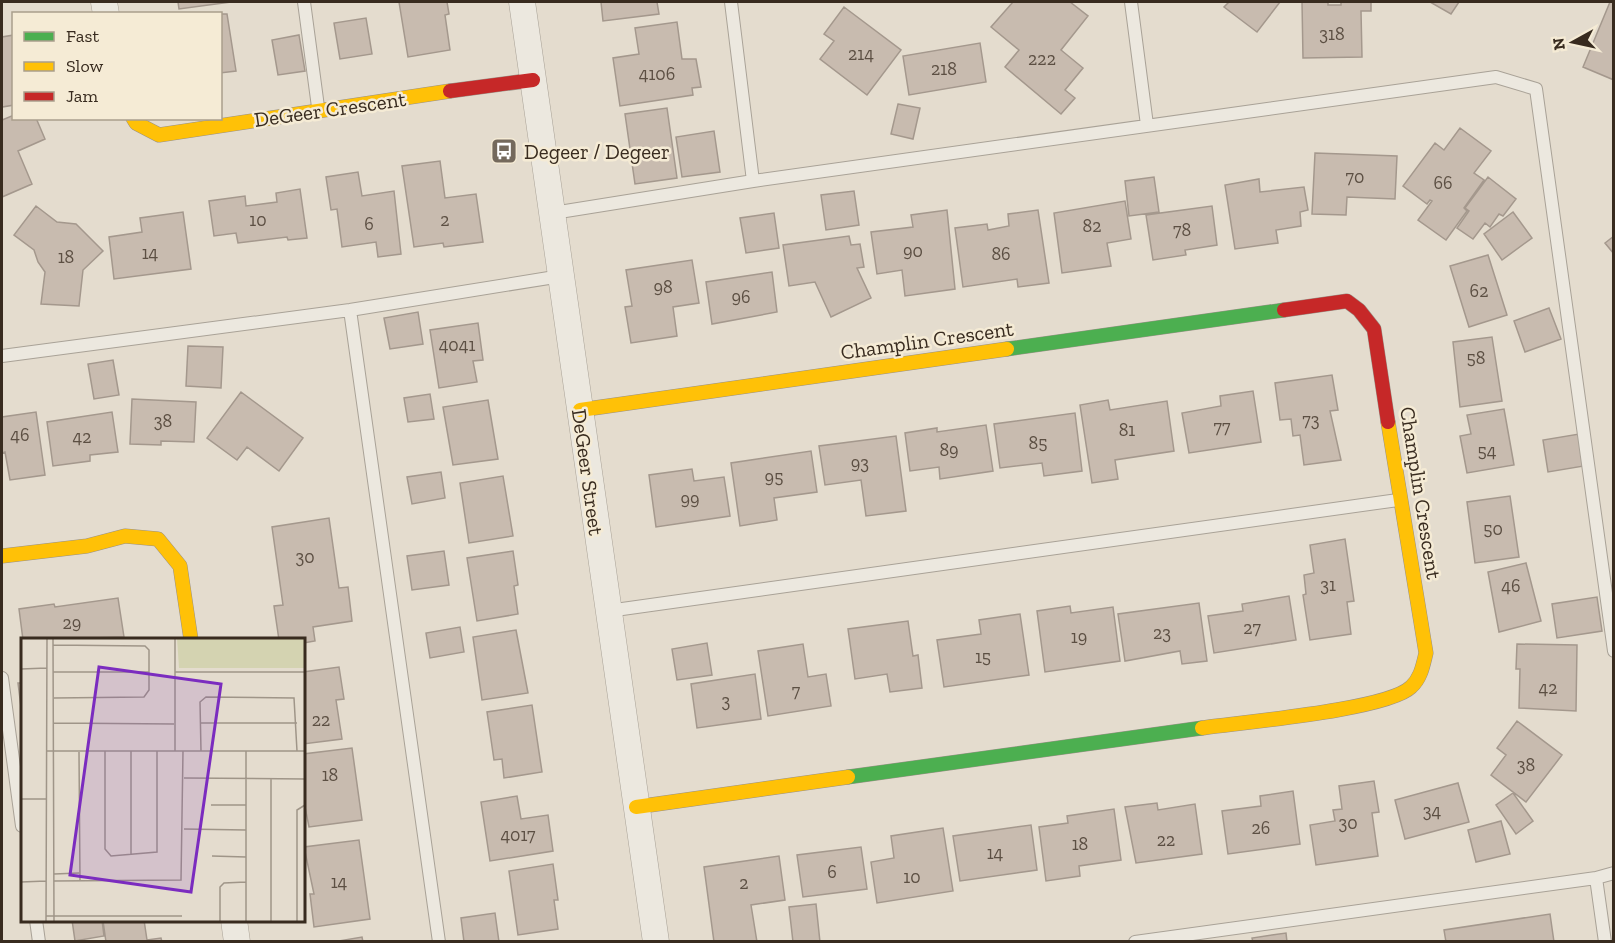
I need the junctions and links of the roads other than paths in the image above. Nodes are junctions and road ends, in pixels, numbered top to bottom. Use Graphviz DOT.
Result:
graph roads {
  1 [pos="304,2"];
  2 [pos="522,2"];
  3 [pos="731,2"];
  4 [pos="1131,2"];
  5 [pos="533,80"];
  6 [pos="319,109"];
  7 [pos="134,120"];
  8 [pos="1147,124"];
  9 [pos="753,181"];
  10 [pos="553,213"];
  11 [pos="561,276"];
  12 [pos="350,310"];
  13 [pos="2,356"];
  14 [pos="579,410"];
  15 [pos="1399,500"];
  16 [pos="2,556"];
  17 [pos="608,611"];
  18 [pos="191,638"];
  19 [pos="1614,651"];
  20 [pos="2,678"];
  21 [pos="636,807"];
  22 [pos="21,819"];
  23 [pos="1614,873"];
  24 [pos="1596,878"];
  25 [pos="36,922"];
  26 [pos="234,922"];
  27 [pos="39,942"];
  28 [pos="237,942"];
  29 [pos="439,942"];
  30 [pos="656,942"];
  31 [pos="1135,942"];
  32 [pos="1605,942"];
  1 -- 6 [label="lane"];
  2 -- 5 [label="street, DeGeer Street"];
  3 -- 9 [label="lane"];
  4 -- 8 [label="lane"];
  5 -- 6 [label="street, DeGeer Crescent"];
  5 -- 10 [label="street, DeGeer Street"];
  6 -- 7 [label="street, DeGeer Crescent"];
  8 -- 9 [label="lane"];
  8 -- 19 [label="lane"];
  9 -- 10 [label="lane"];
  10 -- 11 [label="street, DeGeer Street"];
  11 -- 12 [label="lane"];
  11 -- 14 [label="street, DeGeer Street"];
  12 -- 13 [label="lane"];
  12 -- 29 [label="lane"];
  14 -- 15 [label="street, Champlin Crescent"];
  14 -- 17 [label="street, DeGeer Street"];
  15 -- 17 [label="lane"];
  15 -- 21 [label="street, Champlin Crescent"];
  16 -- 18 [label="street"];
  17 -- 21 [label="street, DeGeer Street"];
  20 -- 22 [label="lane"];
  21 -- 30 [label="street, DeGeer Street"];
  23 -- 24 [label="lane"];
  24 -- 31 [label="lane"];
  24 -- 32 [label="lane"];
  25 -- 27 [label="lane"];
  26 -- 28 [label="street"];
}
